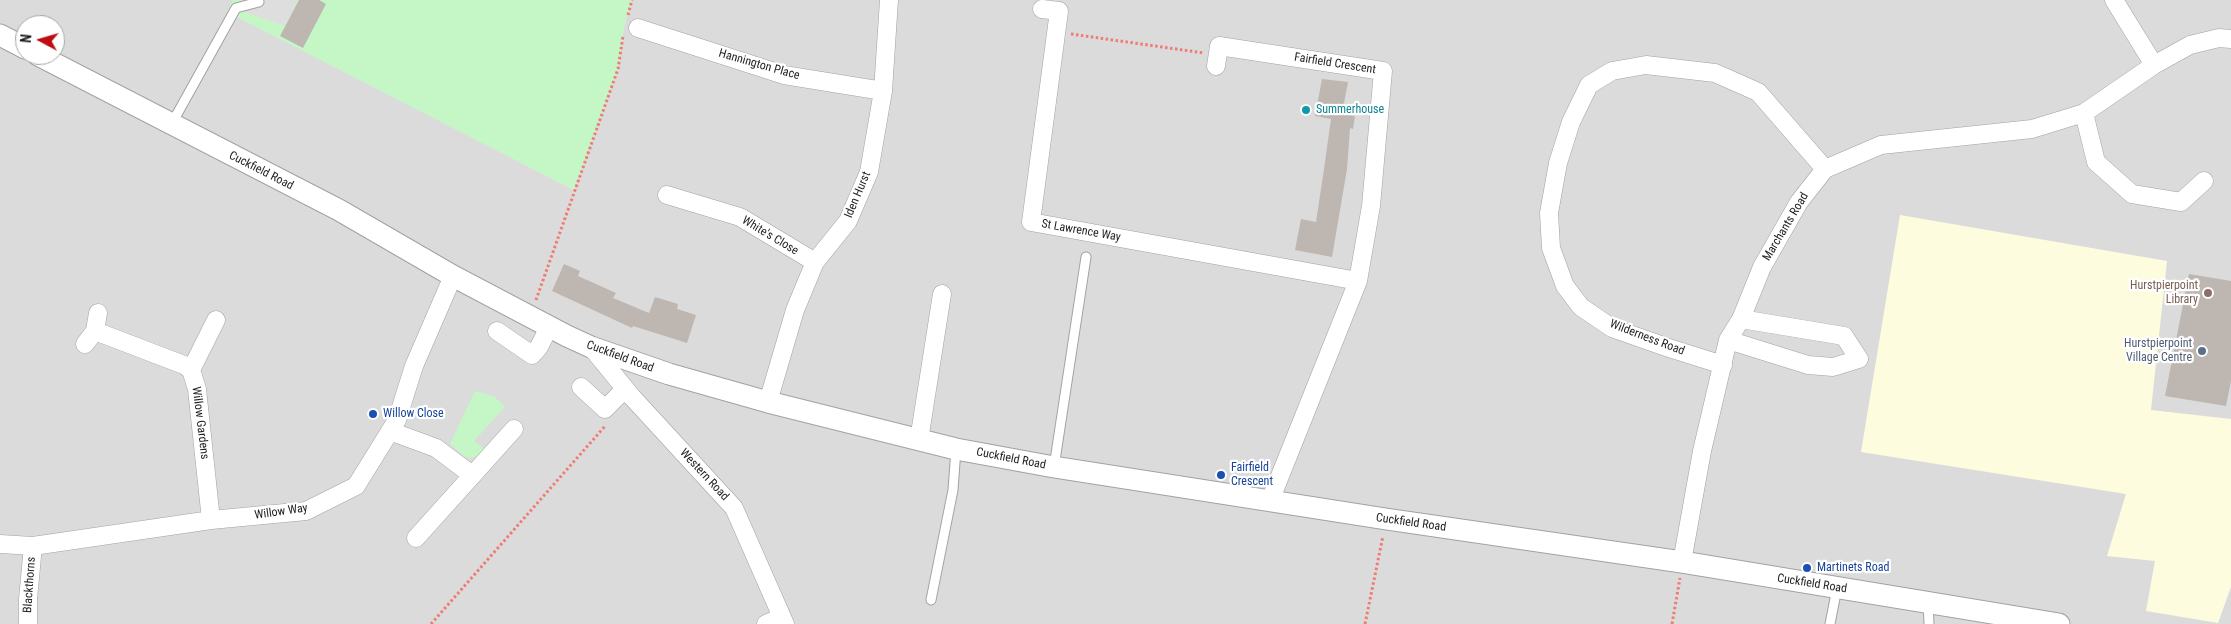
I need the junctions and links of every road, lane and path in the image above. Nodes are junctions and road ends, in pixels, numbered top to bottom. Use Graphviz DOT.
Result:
graph roads {
  1 [pos="632,0"];
  2 [pos="889,0"];
  3 [pos="2114,0"];
  4 [pos="259,2"];
  5 [pos="1042,9"];
  6 [pos="630,24"];
  7 [pos="1056,32"];
  8 [pos="0,35"];
  9 [pos="2231,39"];
  10 [pos="15,43"];
  11 [pos="1217,61"];
  12 [pos="57,65"];
  13 [pos="2154,65"];
  14 [pos="883,91"];
  15 [pos="2084,114"];
  16 [pos="171,125"];
  17 [pos="1826,169"];
  18 [pos="2204,181"];
  19 [pos="667,195"];
  20 [pos="1086,257"];
  21 [pos="815,262"];
  22 [pos="453,276"];
  23 [pos="1358,281"];
  24 [pos="942,294"];
  25 [pos="98,312"];
  26 [pos="1741,319"];
  27 [pos="216,320"];
  28 [pos="539,322"];
  29 [pos="497,331"];
  30 [pos="1728,340"];
  31 [pos="591,347"];
  32 [pos="1723,365"];
  33 [pos="191,370"];
  34 [pos="581,386"];
  35 [pos="625,389"];
  36 [pos="768,402"];
  37 [pos="612,419"];
  38 [pos="514,429"];
  39 [pos="390,431"];
  40 [pos="919,440"];
  41 [pos="956,449"];
  42 [pos="1054,468"];
  43 [pos="472,475"];
  44 [pos="1270,501"];
  45 [pos="1386,519"];
  46 [pos="211,520"];
  47 [pos="416,538"];
  48 [pos="0,544"];
  49 [pos="33,546"];
  50 [pos="1682,562"];
  51 [pos="1837,588"];
  52 [pos="931,600"];
  53 [pos="1928,602"];
  54 [pos="783,620"];
  55 [pos="2033,622"];
  56 [pos="28,624"];
  57 [pos="431,624"];
  58 [pos="766,624"];
  59 [pos="1365,624"];
  60 [pos="1672,624"];
  61 [pos="1830,624"];
  62 [pos="1929,624"];
  63 [pos="2059,624"];
  1 -- 6 [label="path"];
  2 -- 14 [label="street, Iden Hurst"];
  3 -- 13 [label="street"];
  4 -- 16 [label="lane"];
  5 -- 7 [label="street, St Lawrence Way"];
  6 -- 14 [label="street, Hannington Place"];
  6 -- 28 [label="path"];
  7 -- 11 [label="path"];
  7 -- 23 [label="street, St Lawrence Way"];
  8 -- 10 [label="street"];
  9 -- 13 [label="street, Marchants Road"];
  11 -- 23 [label="street, Fairfield Crescent"];
  12 -- 16 [label="street, Cuckfield Road"];
  13 -- 15 [label="street, Marchants Road"];
  14 -- 21 [label="street, Iden Hurst"];
  15 -- 17 [label="street, Marchants Road"];
  15 -- 18 [label="street"];
  16 -- 22 [label="street, Cuckfield Road"];
  17 -- 26 [label="street, Marchants Road"];
  17 -- 32 [label="street, Wilderness Road"];
  19 -- 21 [label="street, White's Close"];
  20 -- 42 [label="lane"];
  21 -- 36 [label="street, Iden Hurst"];
  22 -- 28 [label="street, Cuckfield Road"];
  22 -- 39 [label="street, Willow Way"];
  23 -- 44 [label="street, Fairfield Crescent"];
  24 -- 40 [label="street"];
  25 -- 33 [label="street, Willow Gardens"];
  26 -- 30 [label="street, Marchants Road"];
  26 -- 30 [label="street"];
  27 -- 33 [label="street"];
  28 -- 29 [label="street"];
  28 -- 31 [label="street, Cuckfield Road"];
  30 -- 32 [label="street, Marchants Road"];
  31 -- 35 [label="street, Western Road"];
  31 -- 36 [label="street, Cuckfield Road"];
  32 -- 50 [label="street, Marchants Road"];
  33 -- 46 [label="street, Willow Gardens"];
  34 -- 35 [label="street"];
  35 -- 54 [label="street, Western Road"];
  36 -- 40 [label="street, Cuckfield Road"];
  37 -- 57 [label="path"];
  38 -- 43 [label="street"];
  39 -- 43 [label="street"];
  39 -- 46 [label="street, Willow Way"];
  40 -- 41 [label="street, Cuckfield Road"];
  41 -- 42 [label="street, Cuckfield Road"];
  41 -- 52 [label="lane"];
  42 -- 44 [label="street, Cuckfield Road"];
  43 -- 47 [label="street"];
  44 -- 45 [label="street, Cuckfield Road"];
  45 -- 50 [label="street, Cuckfield Road"];
  45 -- 59 [label="path"];
  46 -- 49 [label="street, Willow Way"];
  48 -- 49 [label="street, Willow Way"];
  49 -- 56 [label="street, Blackthorns"];
  50 -- 51 [label="street, Cuckfield Road"];
  50 -- 60 [label="path"];
  51 -- 53 [label="street, Cuckfield Road"];
  51 -- 61 [label="lane"];
  53 -- 55 [label="street, Cuckfield Road"];
  53 -- 62 [label="lane"];
  54 -- 58 [label="street"];
  55 -- 63 [label="street, Cuckfield Road"];
}
